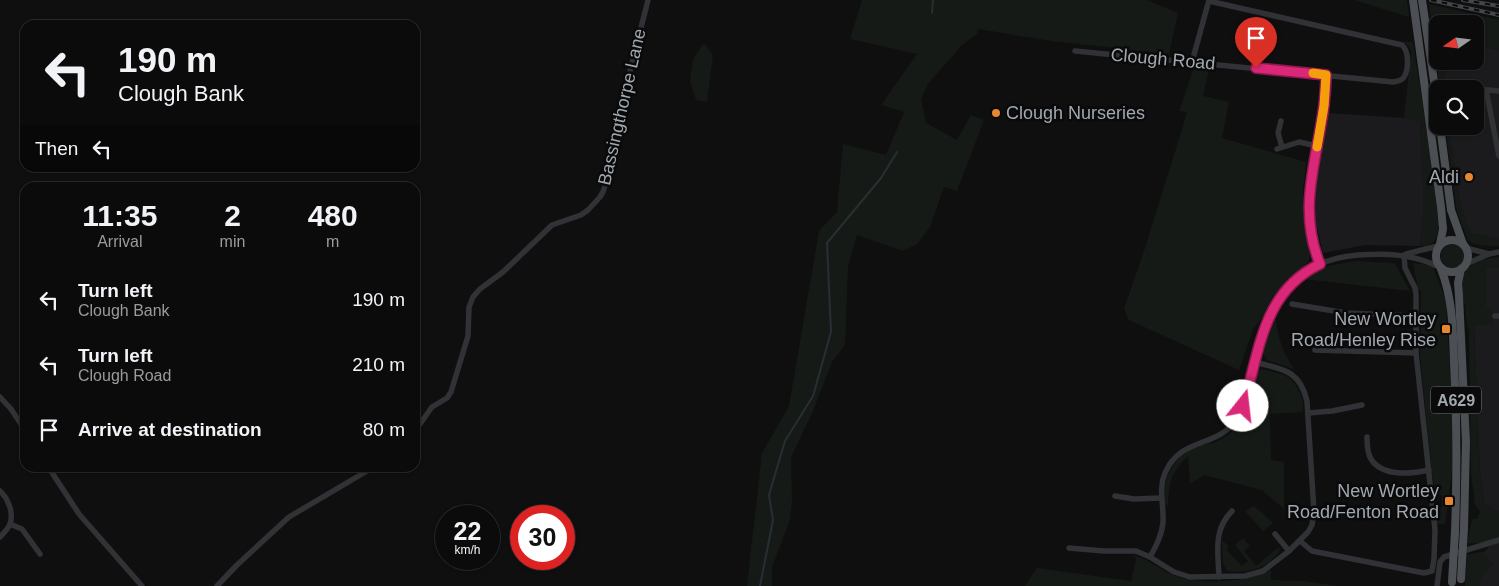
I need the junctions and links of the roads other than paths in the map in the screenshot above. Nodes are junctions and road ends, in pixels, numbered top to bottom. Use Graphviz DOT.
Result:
graph roads {
  1 [pos="648,0"];
  2 [pos="1209,0"];
  3 [pos="1412,0"];
  4 [pos="1422,0"];
  5 [pos="1075,51"];
  6 [pos="1192,62"];
  7 [pos="1326,75"];
  8 [pos="1434,80"];
  9 [pos="1486,90"];
  10 [pos="1499,91"];
  11 [pos="1281,121"];
  12 [pos="1441,135"];
  13 [pos="1317,146"];
  14 [pos="1499,156"];
  15 [pos="1439,245"];
  16 [pos="1465,246"];
  17 [pos="1499,252"];
  18 [pos="1489,254"];
  19 [pos="1404,255"];
  20 [pos="1320,264"];
  21 [pos="1464,267"];
  22 [pos="1440,268"];
  23 [pos="1292,304"];
  24 [pos="1416,316"];
  25 [pos="1315,350"];
  26 [pos="1416,353"];
  27 [pos="1254,362"];
  28 [pos="0,396"];
  29 [pos="1362,405"];
  30 [pos="1308,413"];
  31 [pos="20,422"];
  32 [pos="420,424"];
  33 [pos="1367,437"];
  34 [pos="1429,470"];
  35 [pos="52,472"];
  36 [pos="365,472"];
  37 [pos="0,491"];
  38 [pos="1115,496"];
  39 [pos="1161,498"];
  40 [pos="1232,511"];
  41 [pos="10,524"];
  42 [pos="1275,534"];
  43 [pos="0,537"];
  44 [pos="1499,540"];
  45 [pos="1300,541"];
  46 [pos="1069,548"];
  47 [pos="1289,551"];
  48 [pos="40,554"];
  49 [pos="1150,557"];
  50 [pos="1219,577"];
  51 [pos="1461,583"];
  52 [pos="1452,584"];
  53 [pos="142,586"];
  54 [pos="217,586"];
  55 [pos="1437,586"];
  1 -- 32 [label="street, Bassingthorpe Lane"];
  2 -- 6 [label="street"];
  2 -- 7 [label="street, Clough Road"];
  3 -- 15 [label="main road, A629"];
  4 -- 8 [label="main road"];
  5 -- 6 [label="street, Clough Road"];
  6 -- 7 [label="street, Clough Road"];
  7 -- 13 [label="street"];
  9 -- 10 [label="street"];
  9 -- 14 [label="street"];
  11 -- 13 [label="street"];
  12 -- 16 [label="main road, A629"];
  13 -- 20 [label="street"];
  15 -- 16 [label="main road"];
  15 -- 19 [label="street"];
  15 -- 22 [label="main road, A629"];
  16 -- 18 [label="street"];
  16 -- 21 [label="main road, A629"];
  17 -- 18 [label="street"];
  18 -- 21 [label="street"];
  19 -- 20 [label="street"];
  19 -- 22 [label="street"];
  19 -- 24 [label="street"];
  20 -- 27 [label="street"];
  21 -- 22 [label="main road"];
  21 -- 51 [label="main road, A629, bridge"];
  22 -- 52 [label="main road, A629, bridge"];
  23 -- 24 [label="street"];
  24 -- 26 [label="street"];
  25 -- 26 [label="street"];
  26 -- 34 [label="street"];
  27 -- 30 [label="street"];
  27 -- 39 [label="street"];
  28 -- 31 [label="street"];
  29 -- 30 [label="street"];
  30 -- 45 [label="street"];
  33 -- 34 [label="street"];
  34 -- 45 [label="street"];
  35 -- 53 [label="street"];
  36 -- 54 [label="street"];
  37 -- 41 [label="street"];
  38 -- 39 [label="street"];
  39 -- 49 [label="street"];
  40 -- 50 [label="street"];
  41 -- 43 [label="street"];
  41 -- 48 [label="street"];
  42 -- 47 [label="street"];
  44 -- 55 [label="street"];
  45 -- 47 [label="street"];
  46 -- 49 [label="street"];
  47 -- 50 [label="street"];
  49 -- 50 [label="street"];
}
